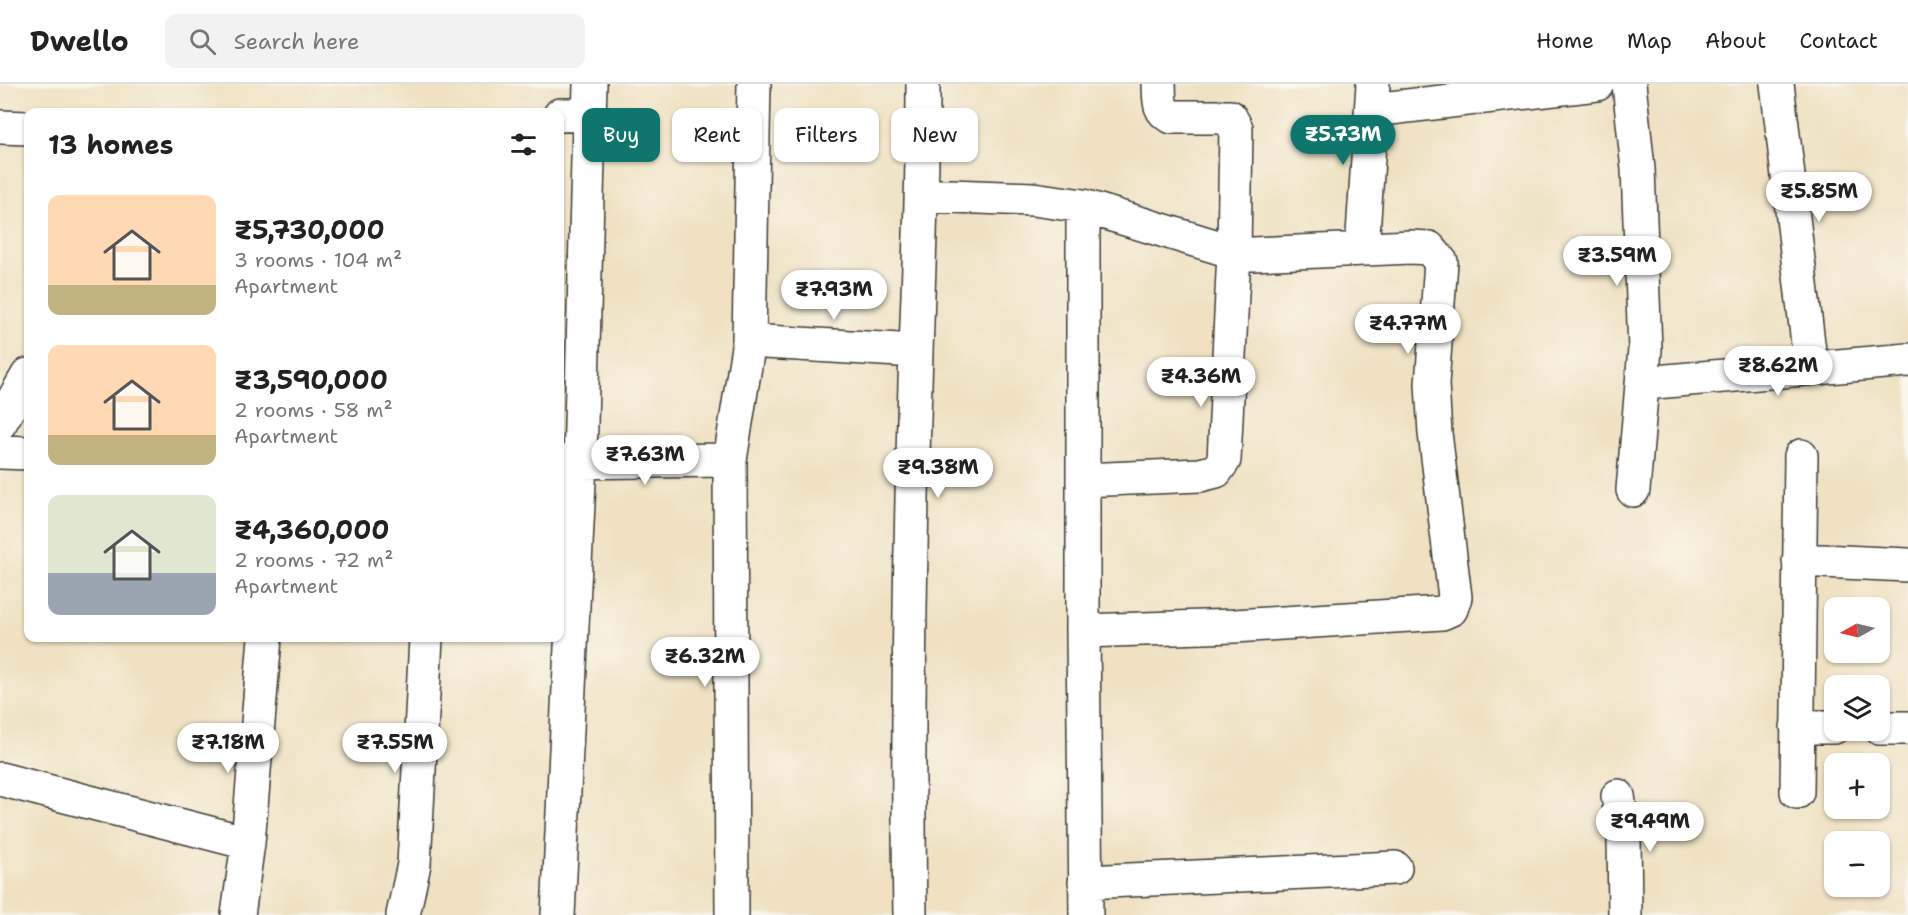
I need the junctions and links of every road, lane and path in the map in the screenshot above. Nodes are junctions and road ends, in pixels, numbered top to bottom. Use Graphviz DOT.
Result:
graph roads {
  1 [pos="754,84"];
  2 [pos="923,84"];
  3 [pos="1159,84"];
  4 [pos="1597,84"];
  5 [pos="1629,84"];
  6 [pos="1777,84"];
  7 [pos="1373,97"];
  8 [pos="580,104"];
  9 [pos="0,127"];
  10 [pos="24,128"];
  11 [pos="923,195"];
  12 [pos="1083,206"];
  13 [pos="1362,249"];
  14 [pos="1234,252"];
  15 [pos="572,286"];
  16 [pos="748,341"];
  17 [pos="916,351"];
  18 [pos="1908,360"];
  19 [pos="1811,368"];
  20 [pos="24,382"];
  21 [pos="1644,383"];
  22 [pos="0,423"];
  23 [pos="0,452"];
  24 [pos="24,453"];
  25 [pos="1801,456"];
  26 [pos="730,460"];
  27 [pos="570,462"];
  28 [pos="1083,480"];
  29 [pos="1633,490"];
  30 [pos="1799,560"];
  31 [pos="1908,565"];
  32 [pos="1083,631"];
  33 [pos="265,642"];
  34 [pos="426,642"];
  35 [pos="1797,727"];
  36 [pos="1824,727"];
  37 [pos="1890,728"];
  38 [pos="1908,728"];
  39 [pos="0,779"];
  40 [pos="1797,792"];
  41 [pos="1618,796"];
  42 [pos="248,843"];
  43 [pos="1395,868"];
  44 [pos="1085,882"];
  45 [pos="238,915"];
  46 [pos="403,915"];
  47 [pos="558,915"];
  48 [pos="732,915"];
  49 [pos="910,915"];
  50 [pos="1086,915"];
  51 [pos="1625,915"];
  1 -- 16 [label="street"];
  2 -- 11 [label="street"];
  3 -- 14 [label="street"];
  4 -- 7 [label="street"];
  5 -- 21 [label="street"];
  6 -- 19 [label="street"];
  7 -- 13 [label="street"];
  8 -- 15 [label="street"];
  9 -- 10 [label="street"];
  11 -- 12 [label="street"];
  11 -- 17 [label="street"];
  12 -- 14 [label="street"];
  12 -- 28 [label="street"];
  13 -- 14 [label="street"];
  13 -- 32 [label="street"];
  14 -- 28 [label="street"];
  15 -- 27 [label="street"];
  16 -- 17 [label="street"];
  16 -- 26 [label="street"];
  17 -- 49 [label="street"];
  18 -- 19 [label="street"];
  19 -- 21 [label="street"];
  20 -- 22 [label="street"];
  21 -- 29 [label="street"];
  23 -- 24 [label="street"];
  25 -- 30 [label="street"];
  26 -- 27 [label="street"];
  26 -- 48 [label="street"];
  27 -- 47 [label="street"];
  28 -- 32 [label="street"];
  30 -- 31 [label="street"];
  30 -- 35 [label="street"];
  32 -- 44 [label="street"];
  33 -- 42 [label="street"];
  34 -- 46 [label="street"];
  35 -- 36 [label="street"];
  35 -- 40 [label="street"];
  37 -- 38 [label="street"];
  39 -- 42 [label="street"];
  41 -- 51 [label="street"];
  42 -- 45 [label="street"];
  43 -- 44 [label="street"];
  44 -- 50 [label="street"];
}
